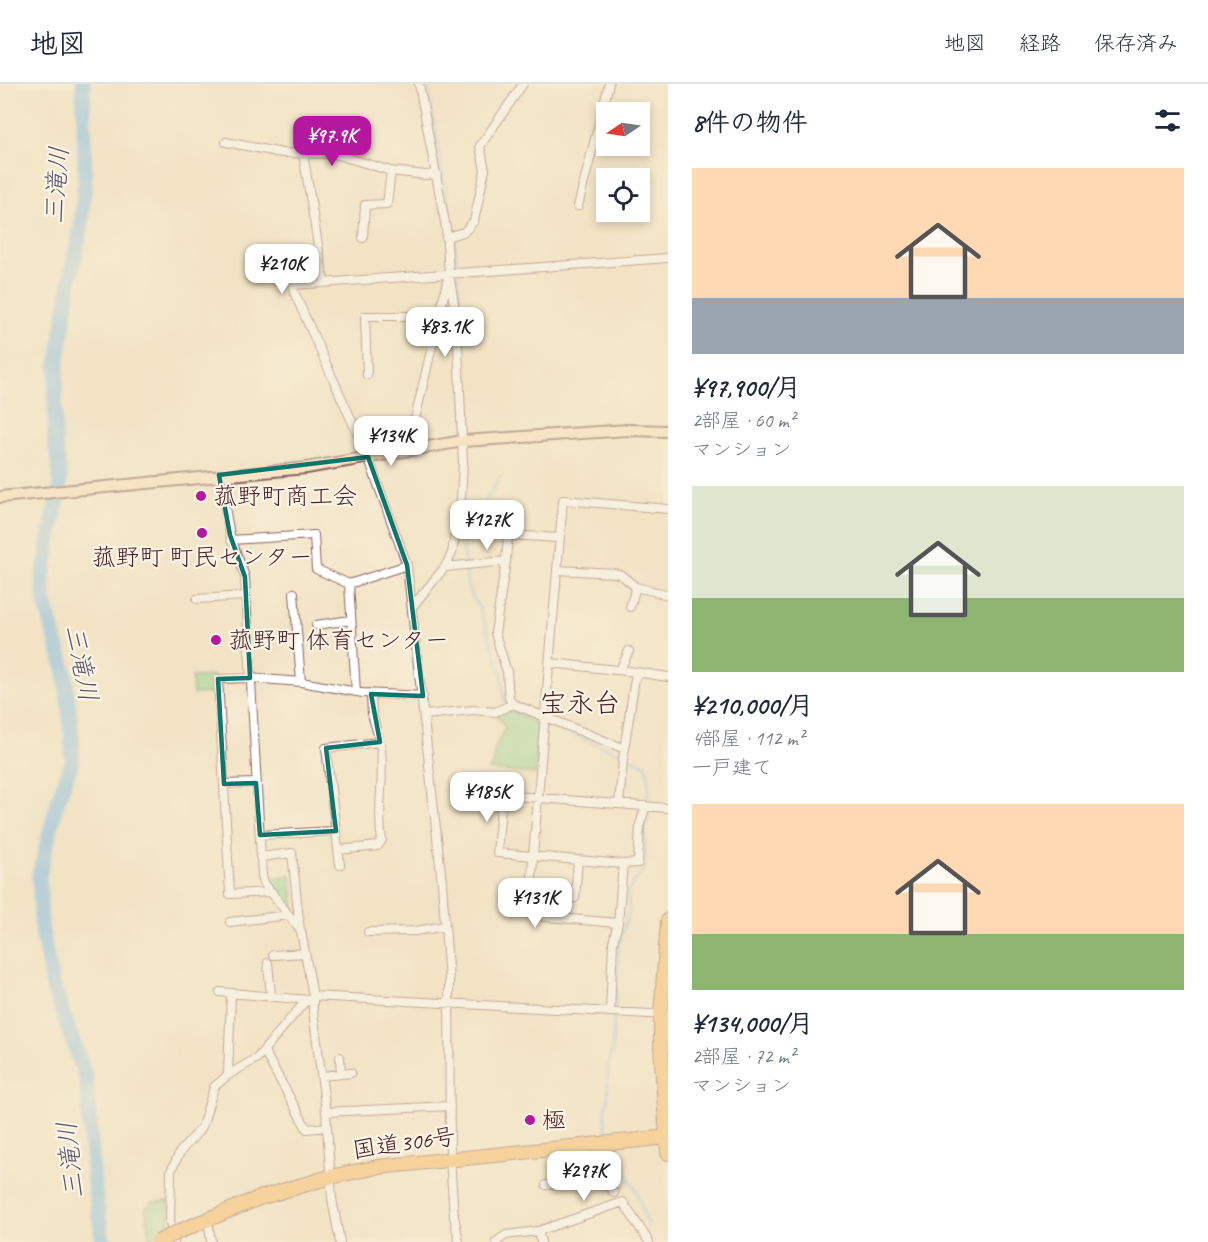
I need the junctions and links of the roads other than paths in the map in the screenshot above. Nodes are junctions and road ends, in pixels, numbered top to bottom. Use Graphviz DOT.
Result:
graph roads {
  1 [pos="419,84"];
  2 [pos="524,84"];
  3 [pos="609,84"];
  4 [pos="226,142"];
  5 [pos="303,153"];
  6 [pos="391,171"];
  7 [pos="436,174"];
  8 [pos="578,206"];
  9 [pos="448,237"];
  10 [pos="363,238"];
  11 [pos="668,258"];
  12 [pos="450,273"];
  13 [pos="324,282"];
  14 [pos="437,323"];
  15 [pos="367,375"];
  16 [pos="668,431"];
  17 [pos="463,441"];
  18 [pos="408,449"];
  19 [pos="368,457"];
  20 [pos="219,475"];
  21 [pos="0,497"];
  22 [pos="668,509"];
  23 [pos="560,538"];
  24 [pos="231,540"];
  25 [pos="506,561"];
  26 [pos="407,565"];
  27 [pos="445,567"];
  28 [pos="557,570"];
  29 [pos="349,584"];
  30 [pos="636,587"];
  31 [pos="294,592"];
  32 [pos="668,595"];
  33 [pos="245,596"];
  34 [pos="197,599"];
  35 [pos="412,607"];
  36 [pos="630,607"];
  37 [pos="351,620"];
  38 [pos="316,625"];
  39 [pos="629,651"];
  40 [pos="550,663"];
  41 [pos="620,670"];
  42 [pos="636,672"];
  43 [pos="668,677"];
  44 [pos="250,678"];
  45 [pos="300,682"];
  46 [pos="356,692"];
  47 [pos="371,694"];
  48 [pos="423,696"];
  49 [pos="510,706"];
  50 [pos="425,715"];
  51 [pos="546,718"];
  52 [pos="380,742"];
  53 [pos="625,749"];
  54 [pos="256,783"];
  55 [pos="224,784"];
  56 [pos="538,797"];
  57 [pos="619,804"];
  58 [pos="646,806"];
  59 [pos="668,808"];
  60 [pos="336,831"];
  61 [pos="260,835"];
  62 [pos="338,850"];
  63 [pos="533,856"];
  64 [pos="261,857"];
  65 [pos="579,860"];
  66 [pos="623,864"];
  67 [pos="340,865"];
  68 [pos="272,892"];
  69 [pos="575,898"];
  70 [pos="290,915"];
  71 [pos="668,920"];
  72 [pos="230,922"];
  73 [pos="618,923"];
  74 [pos="445,926"];
  75 [pos="301,931"];
  76 [pos="368,932"];
  77 [pos="305,953"];
  78 [pos="273,955"];
  79 [pos="268,963"];
  80 [pos="220,992"];
  81 [pos="231,993"];
  82 [pos="271,996"];
  83 [pos="311,998"];
  84 [pos="449,1003"];
  85 [pos="614,1012"];
  86 [pos="664,1015"];
  87 [pos="264,1051"];
  88 [pos="340,1057"];
  89 [pos="351,1073"];
  90 [pos="341,1074"];
  91 [pos="228,1075"];
  92 [pos="322,1076"];
  93 [pos="450,1106"];
  94 [pos="326,1112"];
  95 [pos="327,1127"];
  96 [pos="668,1137"];
  97 [pos="581,1146"];
  98 [pos="668,1153"];
  99 [pos="450,1159"];
  100 [pos="589,1167"];
  101 [pos="330,1177"];
  102 [pos="546,1185"];
  103 [pos="614,1193"];
  104 [pos="208,1219"];
  105 [pos="538,1231"];
  106 [pos="177,1236"];
  107 [pos="519,1238"];
  108 [pos="158,1242"];
  109 [pos="211,1242"];
  110 [pos="340,1242"];
  111 [pos="459,1242"];
  112 [pos="496,1242"];
  113 [pos="541,1242"];
  114 [pos="650,1242"];
  1 -- 7 [label="street"];
  2 -- 9 [label="street"];
  3 -- 8 [label="street"];
  4 -- 5 [label="street"];
  5 -- 6 [label="street"];
  5 -- 13 [label="street"];
  6 -- 7 [label="street"];
  6 -- 10 [label="street"];
  7 -- 9 [label="street"];
  9 -- 12 [label="street"];
  11 -- 12 [label="street"];
  12 -- 13 [label="street"];
  12 -- 14 [label="street"];
  12 -- 17 [label="street"];
  13 -- 19 [label="street"];
  14 -- 15 [label="street"];
  14 -- 18 [label="street"];
  16 -- 17 [label="street"];
  17 -- 18 [label="street"];
  17 -- 27 [label="street"];
  18 -- 19 [label="street"];
  19 -- 20 [label="street"];
  19 -- 26 [label="street"];
  20 -- 21 [label="street"];
  20 -- 24 [label="street"];
  22 -- 23 [label="street"];
  23 -- 25 [label="street"];
  23 -- 28 [label="street"];
  24 -- 29 [label="street"];
  24 -- 33 [label="street"];
  25 -- 27 [label="street"];
  25 -- 49 [label="street"];
  26 -- 29 [label="street"];
  26 -- 35 [label="street"];
  27 -- 35 [label="street"];
  28 -- 30 [label="street"];
  28 -- 40 [label="street"];
  29 -- 37 [label="street"];
  30 -- 32 [label="street"];
  30 -- 36 [label="street"];
  31 -- 45 [label="street"];
  33 -- 34 [label="street"];
  33 -- 44 [label="street"];
  35 -- 48 [label="street"];
  37 -- 38 [label="street"];
  37 -- 46 [label="street"];
  39 -- 41 [label="street"];
  40 -- 41 [label="street"];
  40 -- 51 [label="street"];
  41 -- 42 [label="street"];
  42 -- 43 [label="street"];
  42 -- 53 [label="street"];
  44 -- 45 [label="street"];
  44 -- 54 [label="street"];
  44 -- 55 [label="street"];
  45 -- 46 [label="street"];
  46 -- 47 [label="street"];
  47 -- 48 [label="street"];
  47 -- 52 [label="street"];
  48 -- 50 [label="street"];
  49 -- 50 [label="street"];
  49 -- 51 [label="street"];
  50 -- 74 [label="street"];
  51 -- 53 [label="street"];
  51 -- 56 [label="street"];
  52 -- 60 [label="street"];
  52 -- 62 [label="street"];
  53 -- 57 [label="street"];
  54 -- 55 [label="street"];
  54 -- 61 [label="street"];
  55 -- 68 [label="street"];
  56 -- 57 [label="street"];
  56 -- 63 [label="street"];
  56 -- 63 [label="street"];
  57 -- 58 [label="street"];
  58 -- 59 [label="street"];
  58 -- 66 [label="street"];
  60 -- 61 [label="street"];
  60 -- 62 [label="street"];
  61 -- 64 [label="street"];
  62 -- 67 [label="street"];
  63 -- 65 [label="street"];
  63 -- 73 [label="street"];
  64 -- 68 [label="street"];
  64 -- 75 [label="street"];
  65 -- 66 [label="street"];
  65 -- 69 [label="street"];
  66 -- 73 [label="street"];
  68 -- 70 [label="street"];
  70 -- 72 [label="street"];
  70 -- 75 [label="street"];
  71 -- 86 [label="highway"];
  73 -- 85 [label="street"];
  74 -- 76 [label="street"];
  74 -- 84 [label="street"];
  75 -- 77 [label="street"];
  77 -- 78 [label="street"];
  77 -- 83 [label="street"];
  79 -- 82 [label="street"];
  80 -- 81 [label="street"];
  81 -- 82 [label="street"];
  81 -- 91 [label="street"];
  82 -- 83 [label="street"];
  83 -- 84 [label="street"];
  83 -- 87 [label="street"];
  83 -- 92 [label="street"];
  84 -- 85 [label="street"];
  84 -- 93 [label="street"];
  85 -- 86 [label="street"];
  86 -- 96 [label="highway"];
  87 -- 91 [label="street"];
  87 -- 95 [label="street"];
  88 -- 90 [label="street"];
  89 -- 90 [label="street"];
  90 -- 92 [label="street"];
  91 -- 106 [label="street"];
  92 -- 94 [label="street"];
  93 -- 94 [label="street"];
  93 -- 99 [label="street"];
  94 -- 95 [label="street"];
  95 -- 101 [label="street"];
  96 -- 97 [label="highway, 国道306号"];
  96 -- 98 [label="highway"];
  97 -- 99 [label="highway, 国道306号"];
  97 -- 100 [label="street"];
  99 -- 101 [label="highway, 国道306号"];
  99 -- 111 [label="street"];
  100 -- 102 [label="street"];
  100 -- 103 [label="street"];
  101 -- 104 [label="highway, 国道306号"];
  101 -- 110 [label="street"];
  104 -- 106 [label="highway, 国道306号"];
  104 -- 109 [label="street"];
  105 -- 107 [label="street"];
  105 -- 113 [label="street"];
  105 -- 114 [label="street"];
  106 -- 108 [label="highway, 国道306号, bridge"];
  107 -- 112 [label="street"];
}
